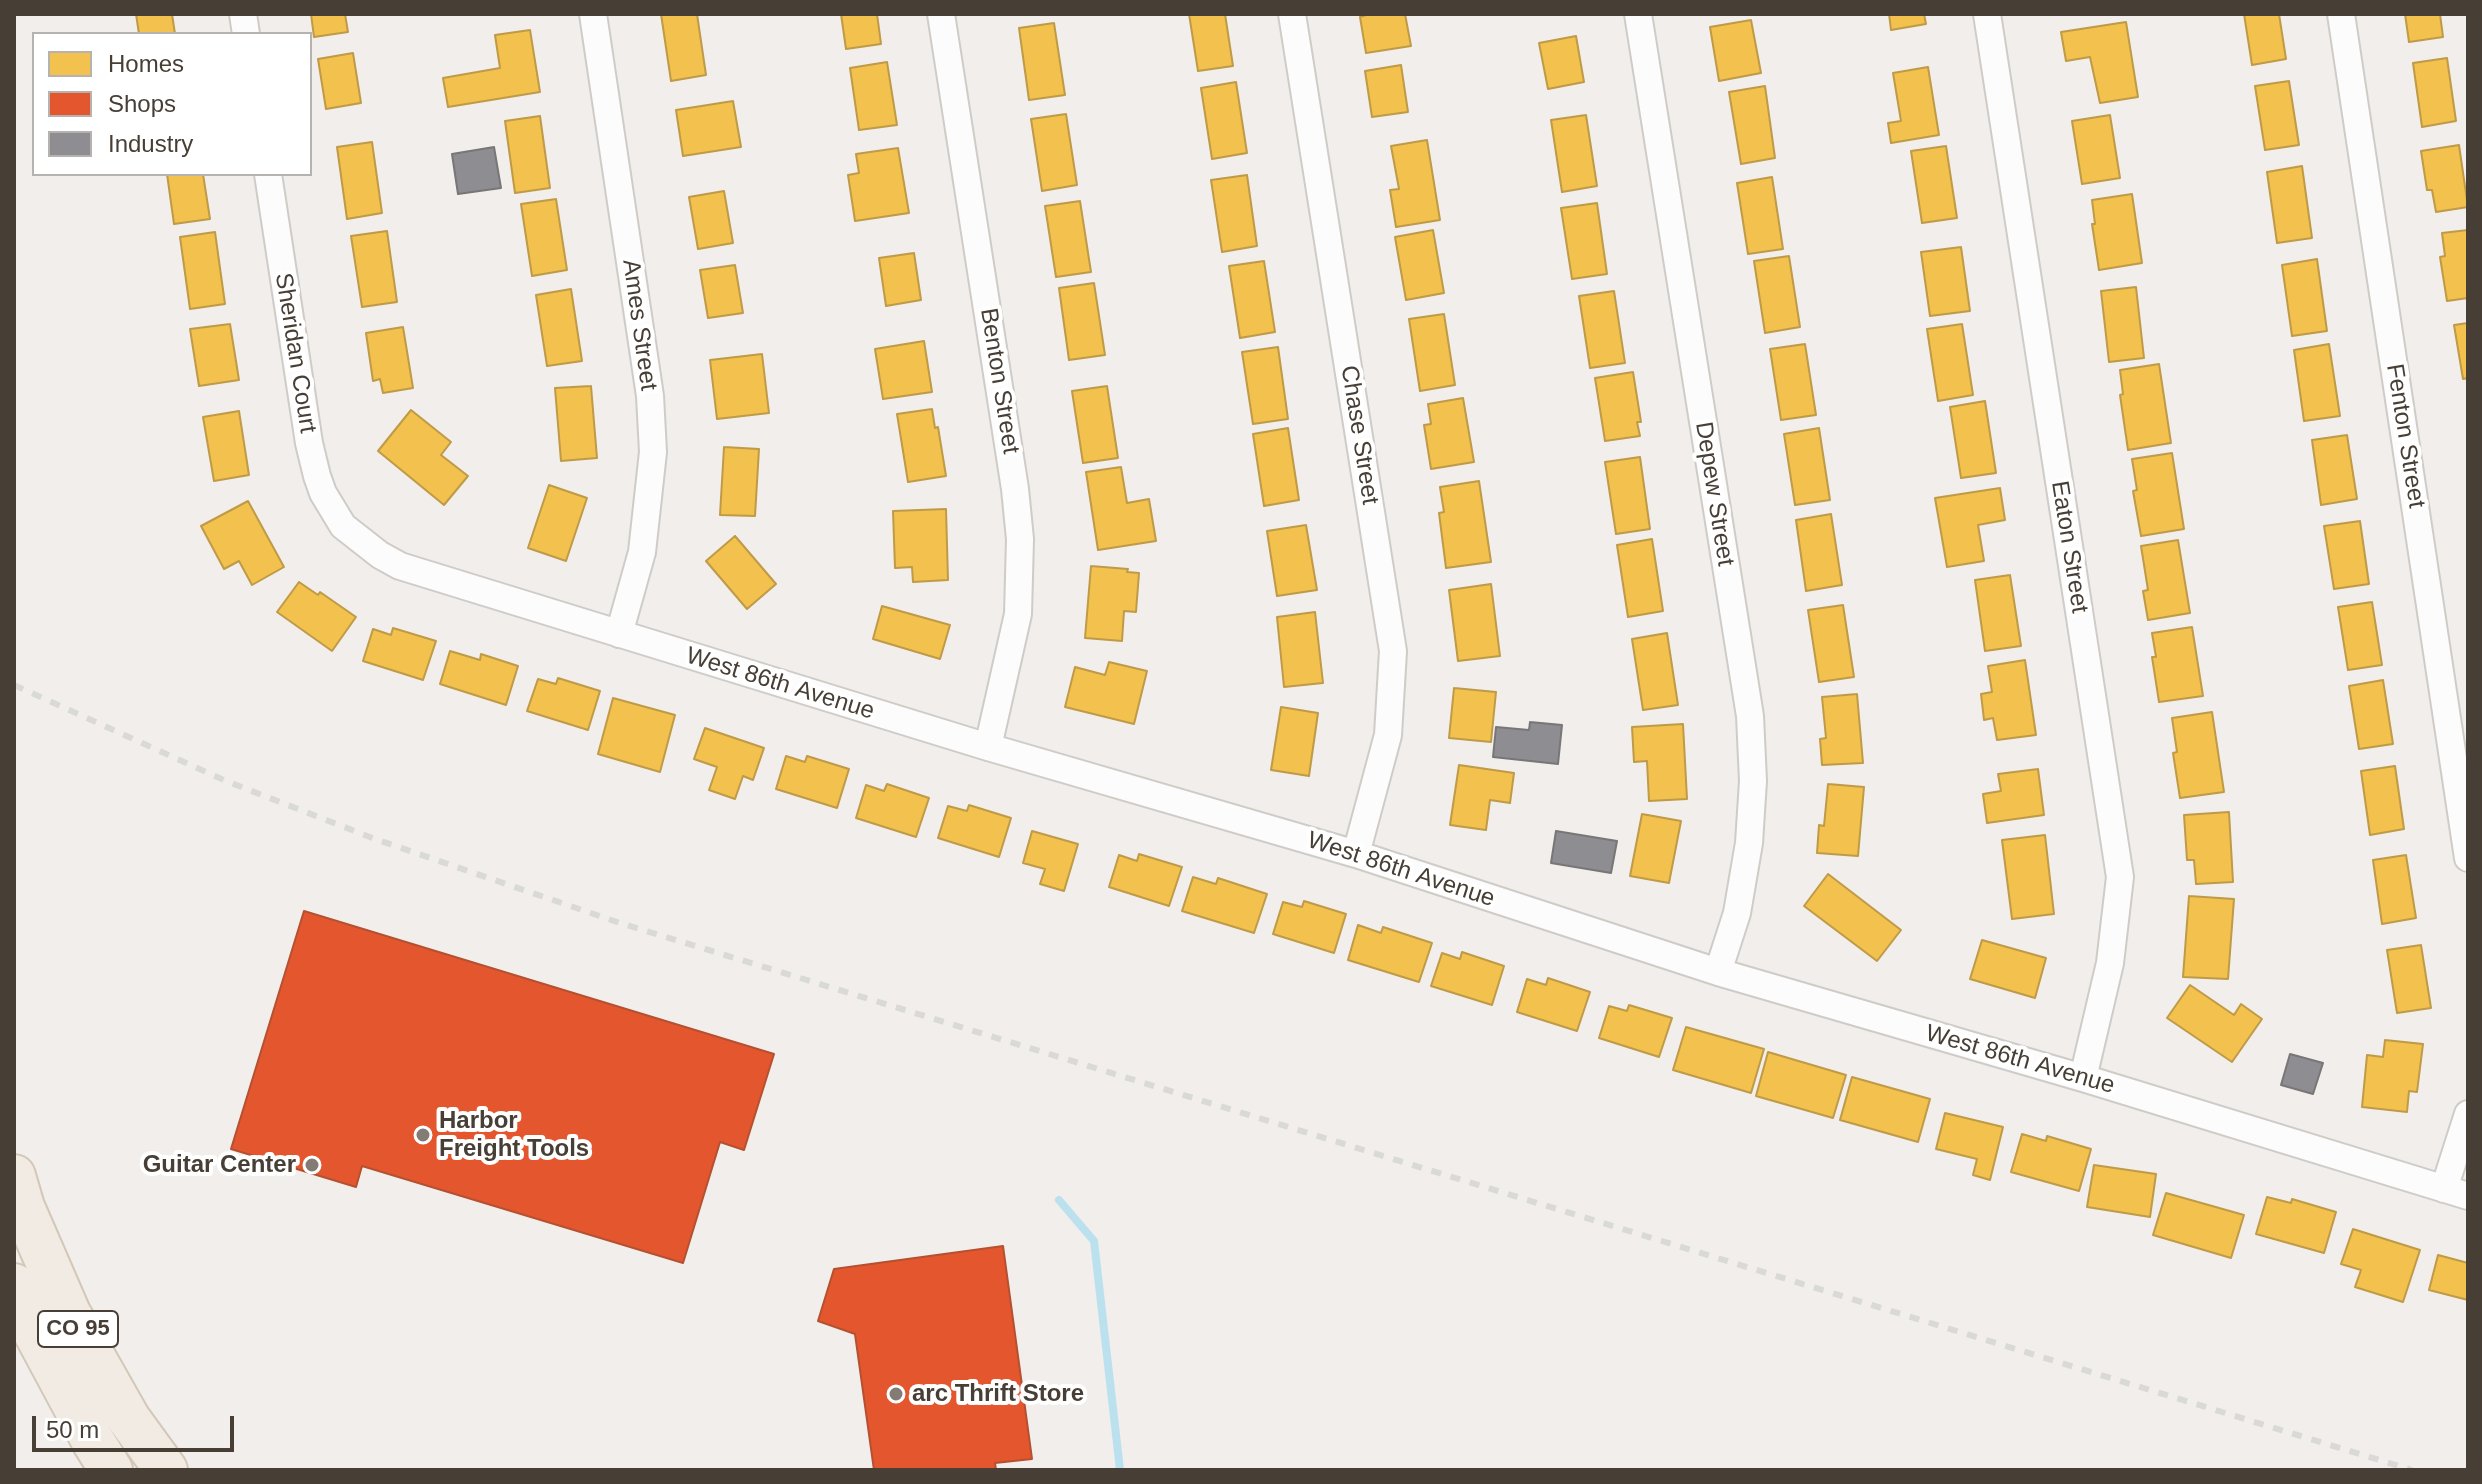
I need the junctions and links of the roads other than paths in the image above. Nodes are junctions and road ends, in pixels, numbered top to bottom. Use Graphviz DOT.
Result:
graph roads {
  1 [pos="593,14"];
  2 [pos="941,14"];
  3 [pos="1292,14"];
  4 [pos="1638,14"];
  5 [pos="1987,14"];
  6 [pos="2341,14"];
  7 [pos="268,176"];
  8 [pos="343,526"];
  9 [pos="619,634"];
  10 [pos="988,747"];
  11 [pos="1356,854"];
  12 [pos="2468,858"];
  13 [pos="1718,972"];
  14 [pos="2083,1078"];
  15 [pos="2468,1114"];
  16 [pos="14,1176"];
  17 [pos="2456,1192"];
  18 [pos="14,1285"];
  19 [pos="111,1470"];
  20 [pos="166,1470"];
  1 -- 9 [label="street, Ames Street"];
  2 -- 10 [label="street, Benton Street"];
  3 -- 11 [label="street, Chase Street"];
  4 -- 13 [label="street, Depew Street"];
  5 -- 14 [label="street, Eaton Street"];
  6 -- 12 [label="street, Fenton Street"];
  7 -- 8 [label="street, Sheridan Court"];
  8 -- 9 [label="street, West 86th Avenue"];
  9 -- 10 [label="street, West 86th Avenue"];
  10 -- 11 [label="street, West 86th Avenue"];
  11 -- 13 [label="street, West 86th Avenue"];
  13 -- 14 [label="street, West 86th Avenue"];
  14 -- 17 [label="street, West 86th Avenue"];
  15 -- 17 [label="street"];
  16 -- 20 [label="main road, CO 95"];
  18 -- 19 [label="main road, CO 95"];
}
